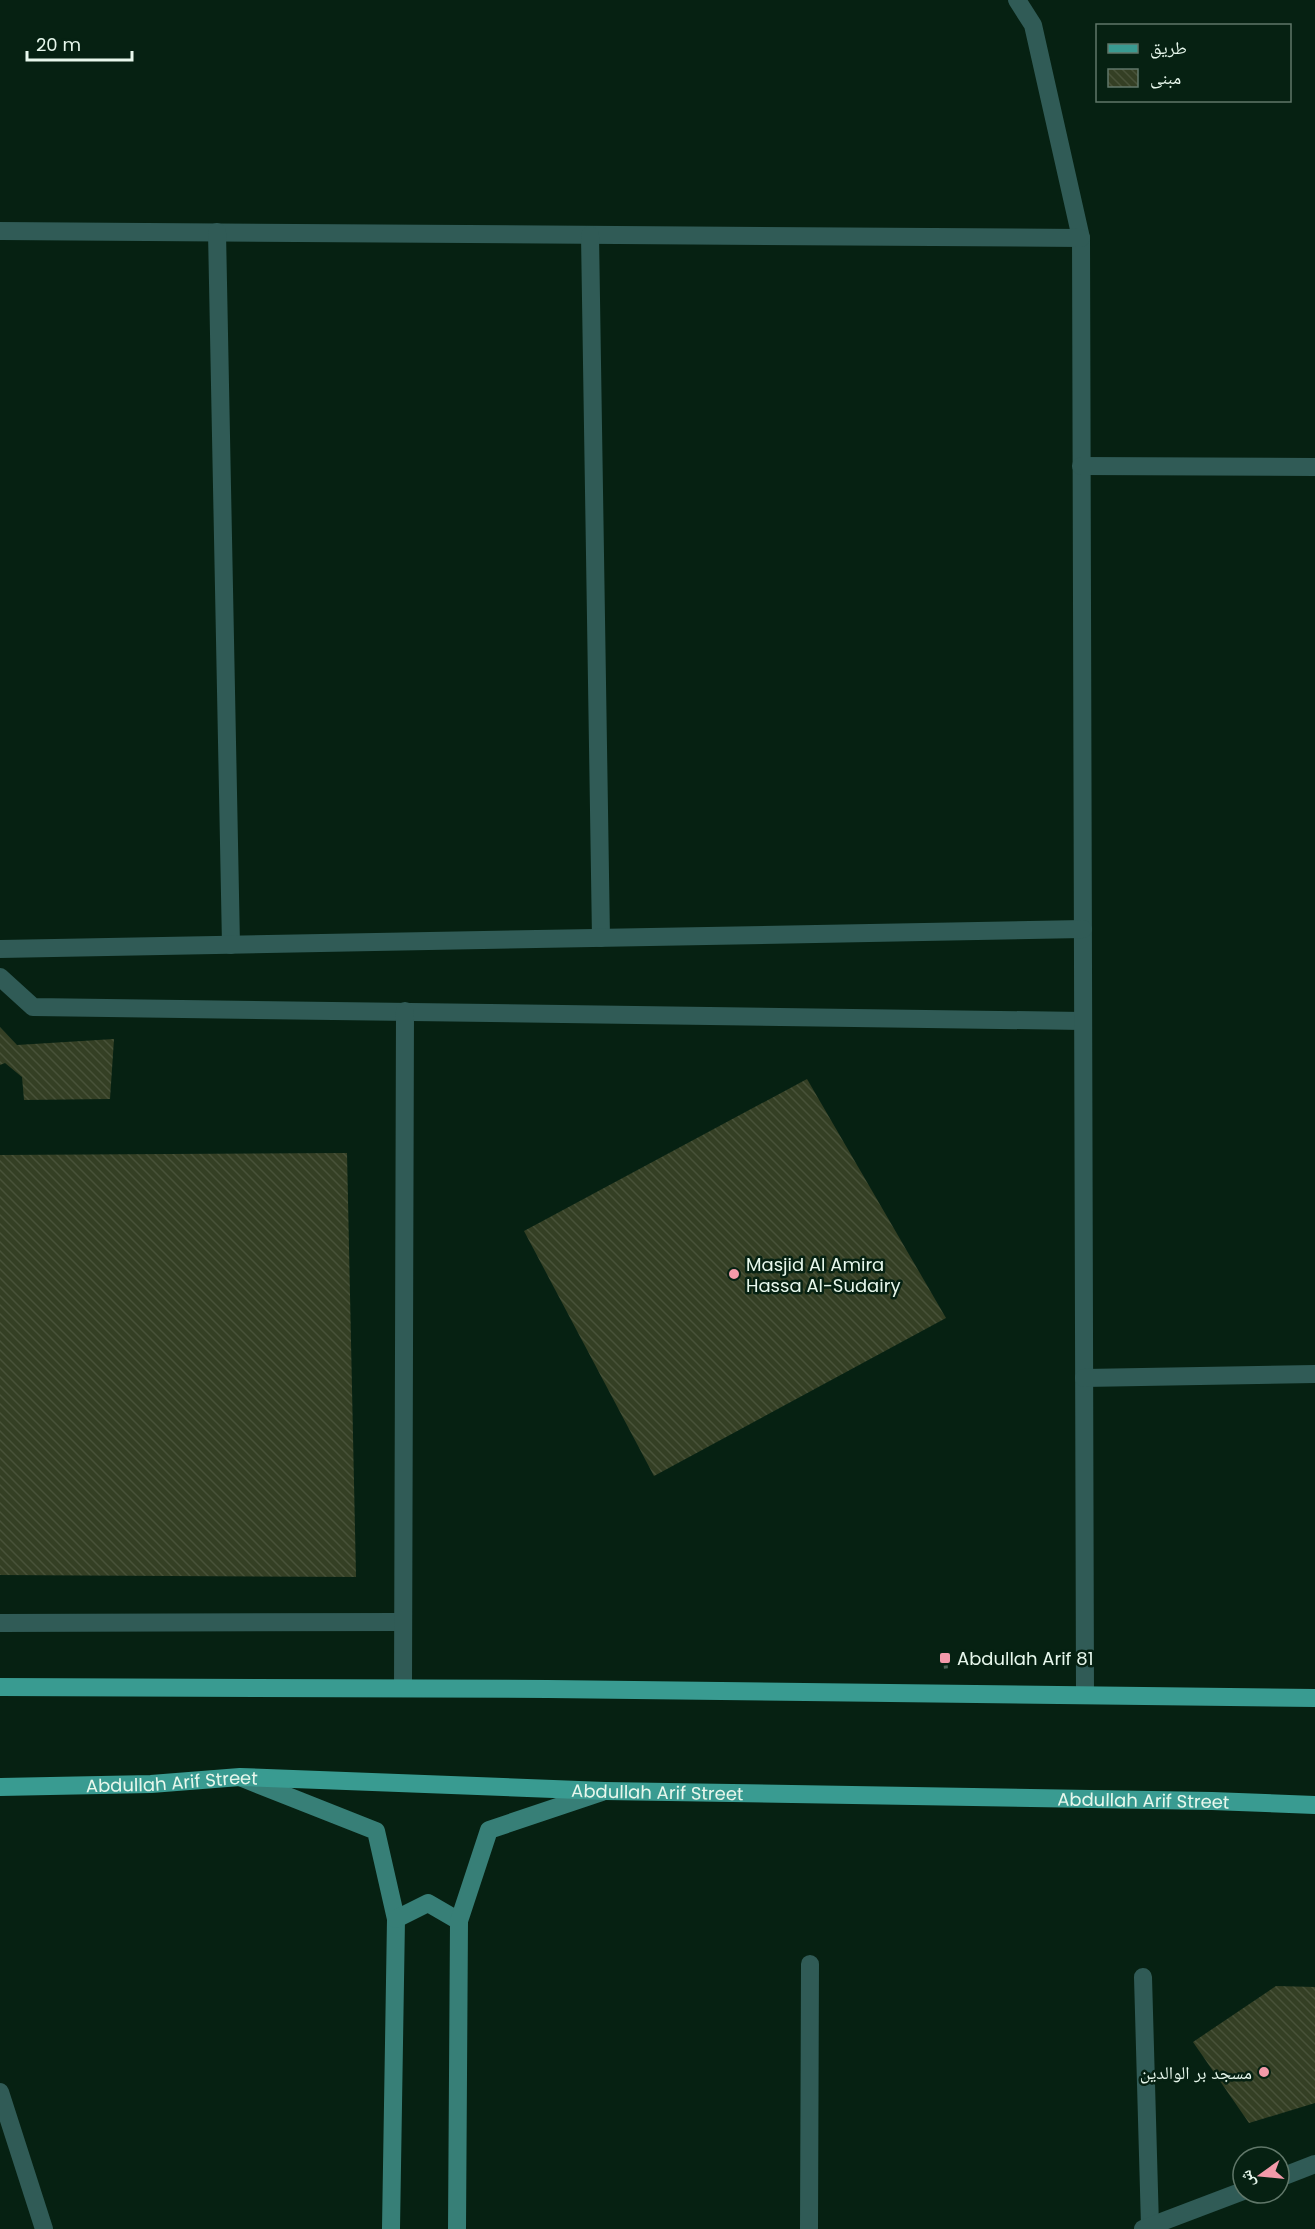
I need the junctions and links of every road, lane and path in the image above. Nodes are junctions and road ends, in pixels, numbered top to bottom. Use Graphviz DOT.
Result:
graph roads {
  1 [pos="1017,0"];
  2 [pos="0,231"];
  3 [pos="217,232"];
  4 [pos="590,235"];
  5 [pos="1081,238"];
  6 [pos="1081,466"];
  7 [pos="1315,468"];
  8 [pos="1083,929"];
  9 [pos="602,938"];
  10 [pos="231,945"];
  11 [pos="0,949"];
  12 [pos="0,977"];
  13 [pos="405,1011"];
  14 [pos="1083,1021"];
  15 [pos="1315,1374"];
  16 [pos="1084,1378"];
  17 [pos="403,1622"];
  18 [pos="0,1623"];
  19 [pos="0,1687"];
  20 [pos="403,1688"];
  21 [pos="1085,1695"];
  22 [pos="1315,1698"];
  23 [pos="240,1777"];
  24 [pos="0,1786"];
  25 [pos="605,1791"];
  26 [pos="1315,1805"];
  27 [pos="396,1919"];
  28 [pos="459,1921"];
  29 [pos="810,1964"];
  30 [pos="1143,1977"];
  31 [pos="0,2092"];
  32 [pos="1315,2164"];
  33 [pos="1291,2173"];
  34 [pos="1231,2196"];
  35 [pos="1146,2228"];
  36 [pos="44,2229"];
  37 [pos="391,2229"];
  38 [pos="457,2229"];
  39 [pos="808,2229"];
  1 -- 5 [label="street"];
  2 -- 3 [label="street"];
  3 -- 4 [label="street"];
  3 -- 10 [label="street"];
  4 -- 5 [label="street"];
  4 -- 9 [label="street"];
  5 -- 6 [label="street"];
  6 -- 7 [label="street"];
  6 -- 8 [label="street"];
  8 -- 9 [label="street"];
  8 -- 14 [label="street"];
  9 -- 10 [label="street"];
  10 -- 11 [label="street"];
  12 -- 13 [label="street"];
  13 -- 14 [label="street"];
  13 -- 17 [label="street"];
  14 -- 16 [label="street"];
  15 -- 16 [label="street"];
  16 -- 21 [label="street"];
  17 -- 18 [label="street"];
  17 -- 20 [label="street"];
  19 -- 20 [label="main road"];
  20 -- 21 [label="main road"];
  21 -- 22 [label="main road"];
  23 -- 24 [label="main road, Abdullah Arif Street"];
  23 -- 25 [label="main road, Abdullah Arif Street"];
  23 -- 27 [label="street"];
  25 -- 26 [label="main road, Abdullah Arif Street"];
  25 -- 28 [label="street"];
  27 -- 28 [label="street"];
  27 -- 37 [label="street"];
  28 -- 38 [label="street"];
  29 -- 39 [label="street"];
  30 -- 35 [label="street"];
  31 -- 36 [label="street"];
  32 -- 33 [label="street"];
  34 -- 35 [label="street"];
}
